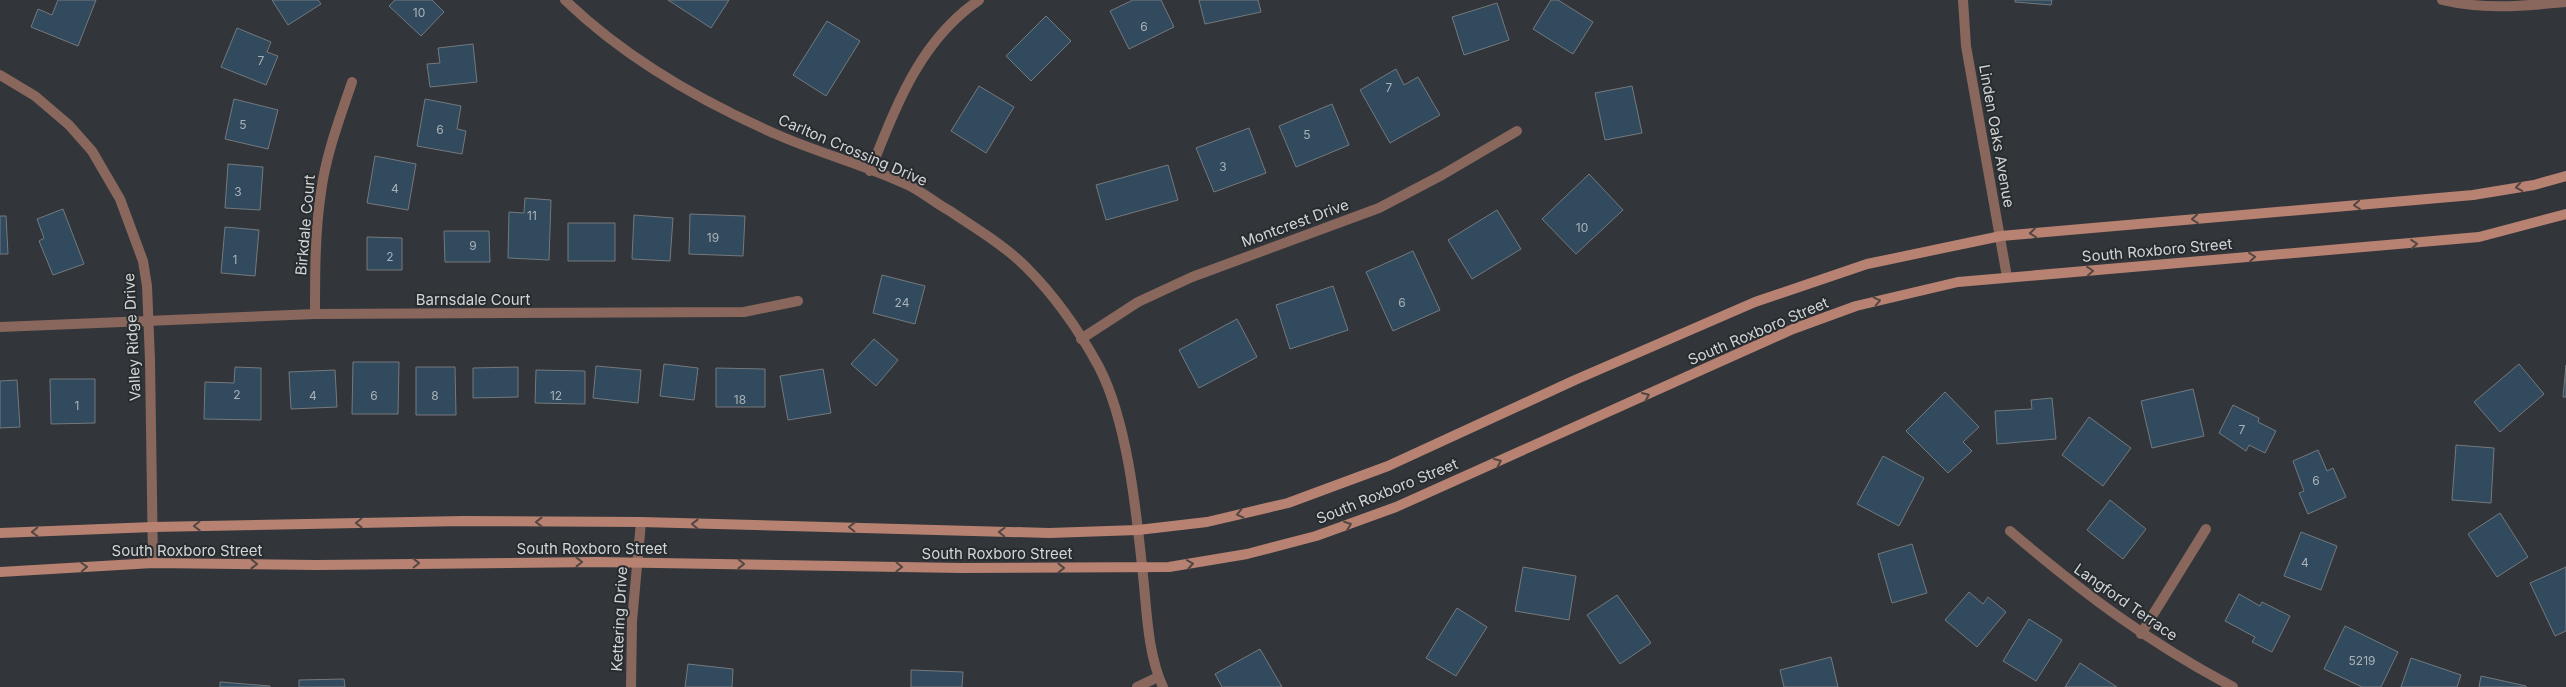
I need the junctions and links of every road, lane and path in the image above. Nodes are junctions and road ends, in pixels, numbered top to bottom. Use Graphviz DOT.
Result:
graph roads {
  1 [pos="565,0"];
  2 [pos="979,0"];
  3 [pos="1963,0"];
  4 [pos="2442,0"];
  5 [pos="2566,2"];
  6 [pos="0,75"];
  7 [pos="352,82"];
  8 [pos="1517,131"];
  9 [pos="870,171"];
  10 [pos="2566,176"];
  11 [pos="2566,214"];
  12 [pos="2000,236"];
  13 [pos="2007,277"];
  14 [pos="798,301"];
  15 [pos="314,314"];
  16 [pos="148,321"];
  17 [pos="0,327"];
  18 [pos="1081,339"];
  19 [pos="641,522"];
  20 [pos="153,527"];
  21 [pos="2206,529"];
  22 [pos="1138,530"];
  23 [pos="2010,531"];
  24 [pos="0,533"];
  25 [pos="153,563"];
  26 [pos="638,563"];
  27 [pos="1142,568"];
  28 [pos="0,572"];
  29 [pos="2141,634"];
  30 [pos="1158,677"];
  31 [pos="630,687"];
  32 [pos="1137,687"];
  33 [pos="1163,687"];
  34 [pos="2233,687"];
  1 -- 9 [label="street, Carlton Crossing Drive"];
  2 -- 9 [label="street"];
  3 -- 12 [label="street, Linden Oaks Avenue"];
  4 -- 5 [label="street"];
  6 -- 16 [label="street, Valley Ridge Drive"];
  7 -- 15 [label="street, Birkdale Court"];
  8 -- 18 [label="street, Montcrest Drive"];
  9 -- 18 [label="street, Carlton Crossing Drive"];
  10 -- 12 [label="street, South Roxboro Street, one-way"];
  13 -- 11 [label="street, South Roxboro Street, one-way"];
  12 -- 13 [label="street, Linden Oaks Avenue"];
  12 -- 22 [label="street, South Roxboro Street, one-way"];
  27 -- 13 [label="street, South Roxboro Street, one-way"];
  14 -- 15 [label="street, Barnsdale Court"];
  15 -- 16 [label="street, Barnsdale Court"];
  16 -- 17 [label="street, Barnsdale Court"];
  16 -- 20 [label="street, Valley Ridge Drive"];
  18 -- 22 [label="street, Carlton Crossing Drive"];
  19 -- 20 [label="street, South Roxboro Street, one-way"];
  22 -- 19 [label="street, South Roxboro Street, one-way"];
  19 -- 26 [label="street, Kettering Drive"];
  20 -- 24 [label="street, South Roxboro Street, one-way"];
  20 -- 25 [label="street, Valley Ridge Drive"];
  21 -- 29 [label="street"];
  22 -- 27 [label="street, Carlton Crossing Drive"];
  23 -- 29 [label="street, Langford Terrace"];
  25 -- 26 [label="street, South Roxboro Street, one-way"];
  28 -- 25 [label="street, South Roxboro Street, one-way"];
  26 -- 27 [label="street, South Roxboro Street, one-way"];
  26 -- 31 [label="street, Kettering Drive"];
  27 -- 30 [label="street, Carlton Crossing Drive"];
  29 -- 34 [label="street, Langford Terrace"];
  30 -- 32 [label="street"];
  30 -- 33 [label="street, Carlton Crossing Drive"];
}
